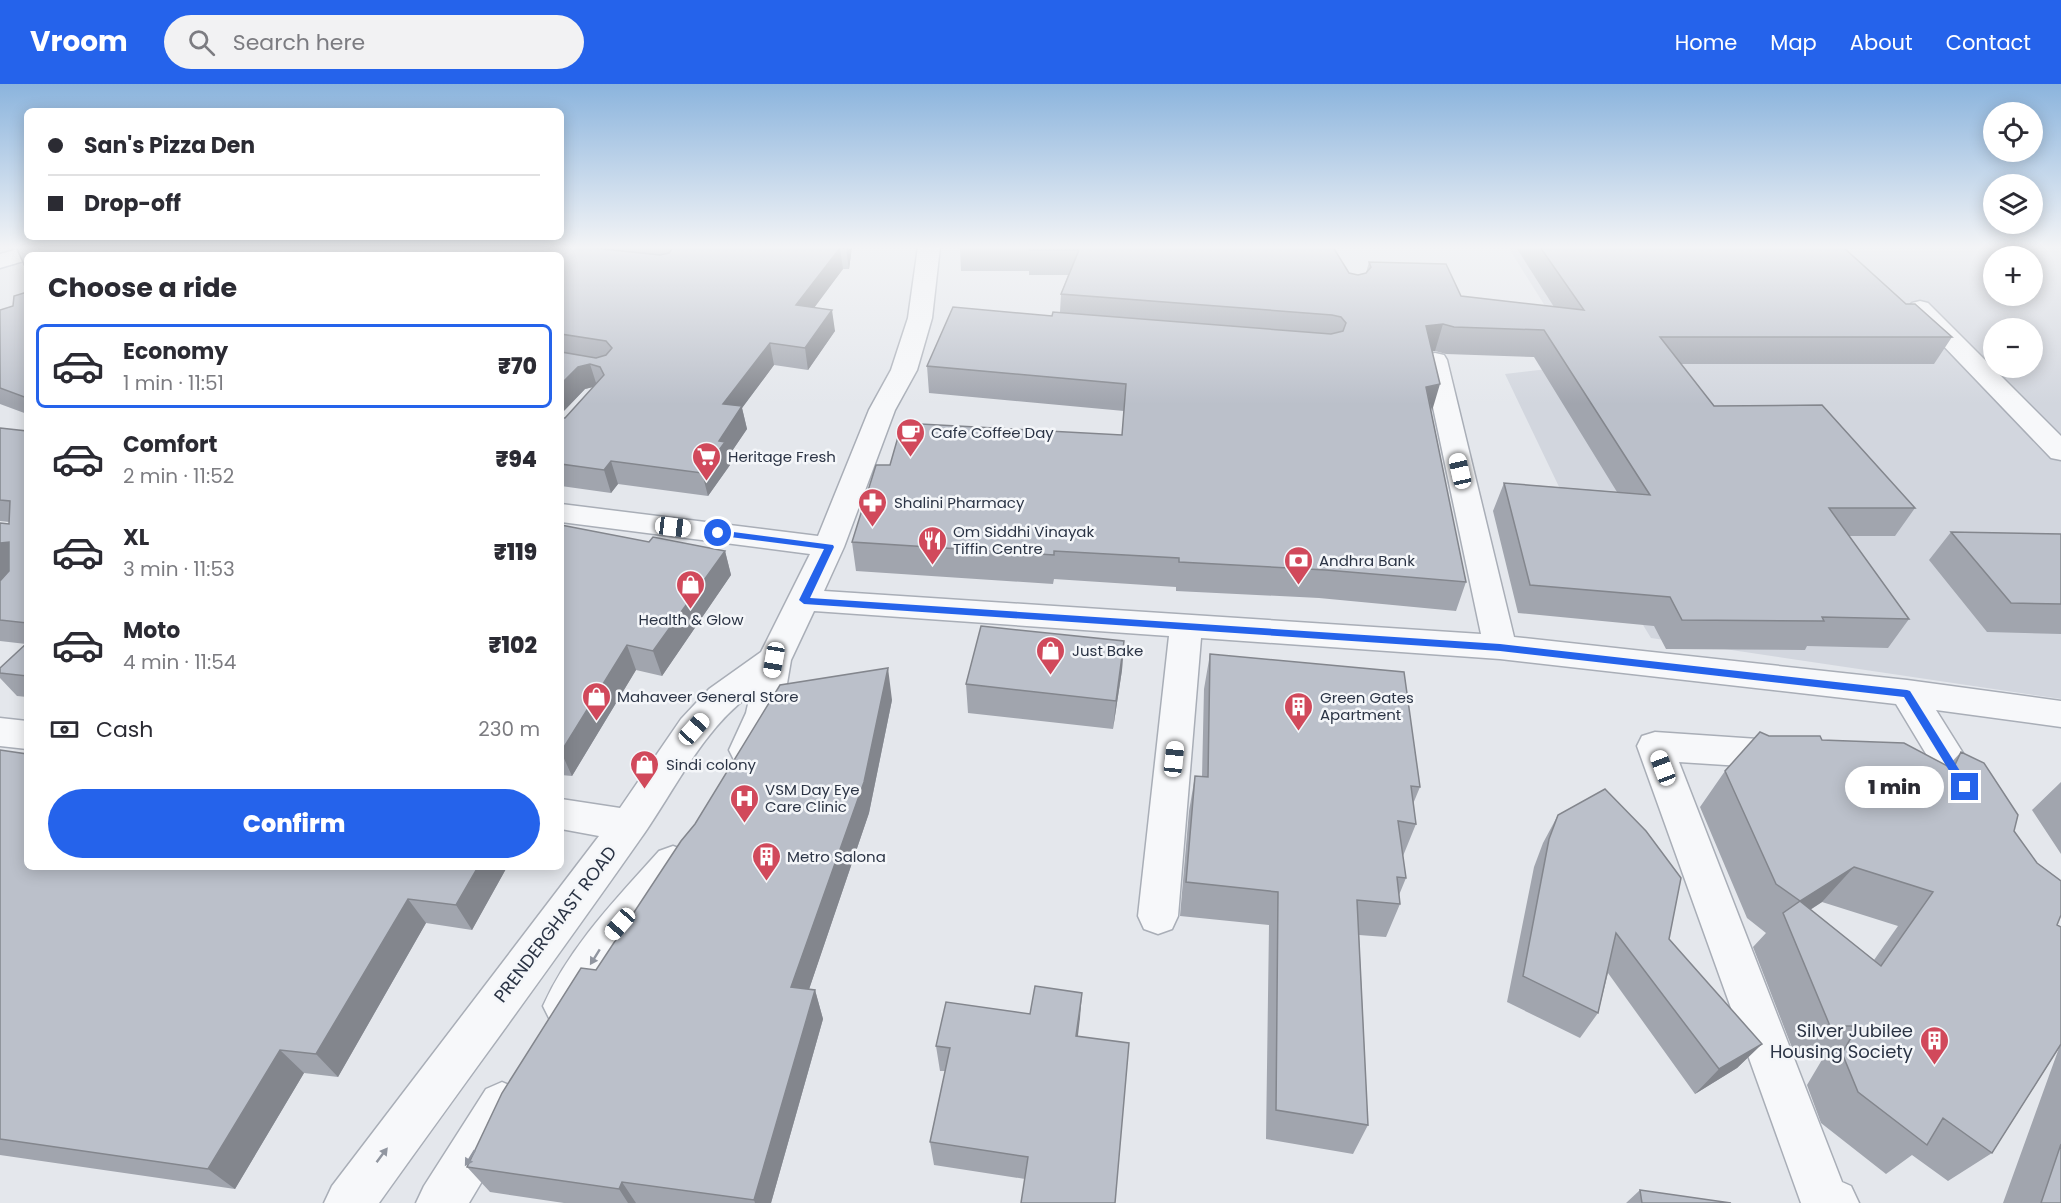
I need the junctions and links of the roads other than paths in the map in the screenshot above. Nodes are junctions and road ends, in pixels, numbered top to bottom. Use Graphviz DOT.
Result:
graph roads {
  1 [pos="931,299"];
  2 [pos="1920,308"];
  3 [pos="1435,360"];
  4 [pos="2061,452"];
  5 [pos="564,513"];
  6 [pos="829,547"];
  7 [pos="804,600"];
  8 [pos="1186,627"];
  9 [pos="1500,648"];
  10 [pos="774,660"];
  11 [pos="1907,693"];
  12 [pos="2061,714"];
  13 [pos="0,732"];
  14 [pos="24,735"];
  15 [pos="1822,758"];
  16 [pos="1905,764"];
  17 [pos="1953,767"];
  18 [pos="726,785"];
  19 [pos="564,814"];
  20 [pos="629,825"];
  21 [pos="1991,828"];
  22 [pos="696,834"];
  23 [pos="1158,916"];
  24 [pos="544,1039"];
  25 [pos="519,1079"];
  26 [pos="447,1202"];
  27 [pos="348,1203"];
  28 [pos="1834,1203"];
  1 -- 6 [label="street, PRENDERGHAST ROAD"];
  2 -- 4 [label="street"];
  3 -- 9 [label="street"];
  5 -- 6 [label="street"];
  6 -- 7 [label="street, PRENDERGHAST ROAD"];
  7 -- 8 [label="street"];
  7 -- 10 [label="street, PRENDERGHAST ROAD"];
  8 -- 9 [label="street"];
  8 -- 23 [label="street"];
  9 -- 11 [label="street"];
  10 -- 18 [label="street, PRENDERGHAST ROAD"];
  10 -- 20 [label="street, PRENDERGHAST ROAD"];
  11 -- 12 [label="street"];
  11 -- 17 [label="street"];
  13 -- 14 [label="street"];
  15 -- 28 [label="street"];
  16 -- 17 [label="street"];
  17 -- 21 [label="street"];
  19 -- 20 [label="street"];
  27 -- 20 [label="street, PRENDERGHAST ROAD, one-way"];
  22 -- 24 [label="street, one-way"];
  25 -- 26 [label="street, one-way"];
}
